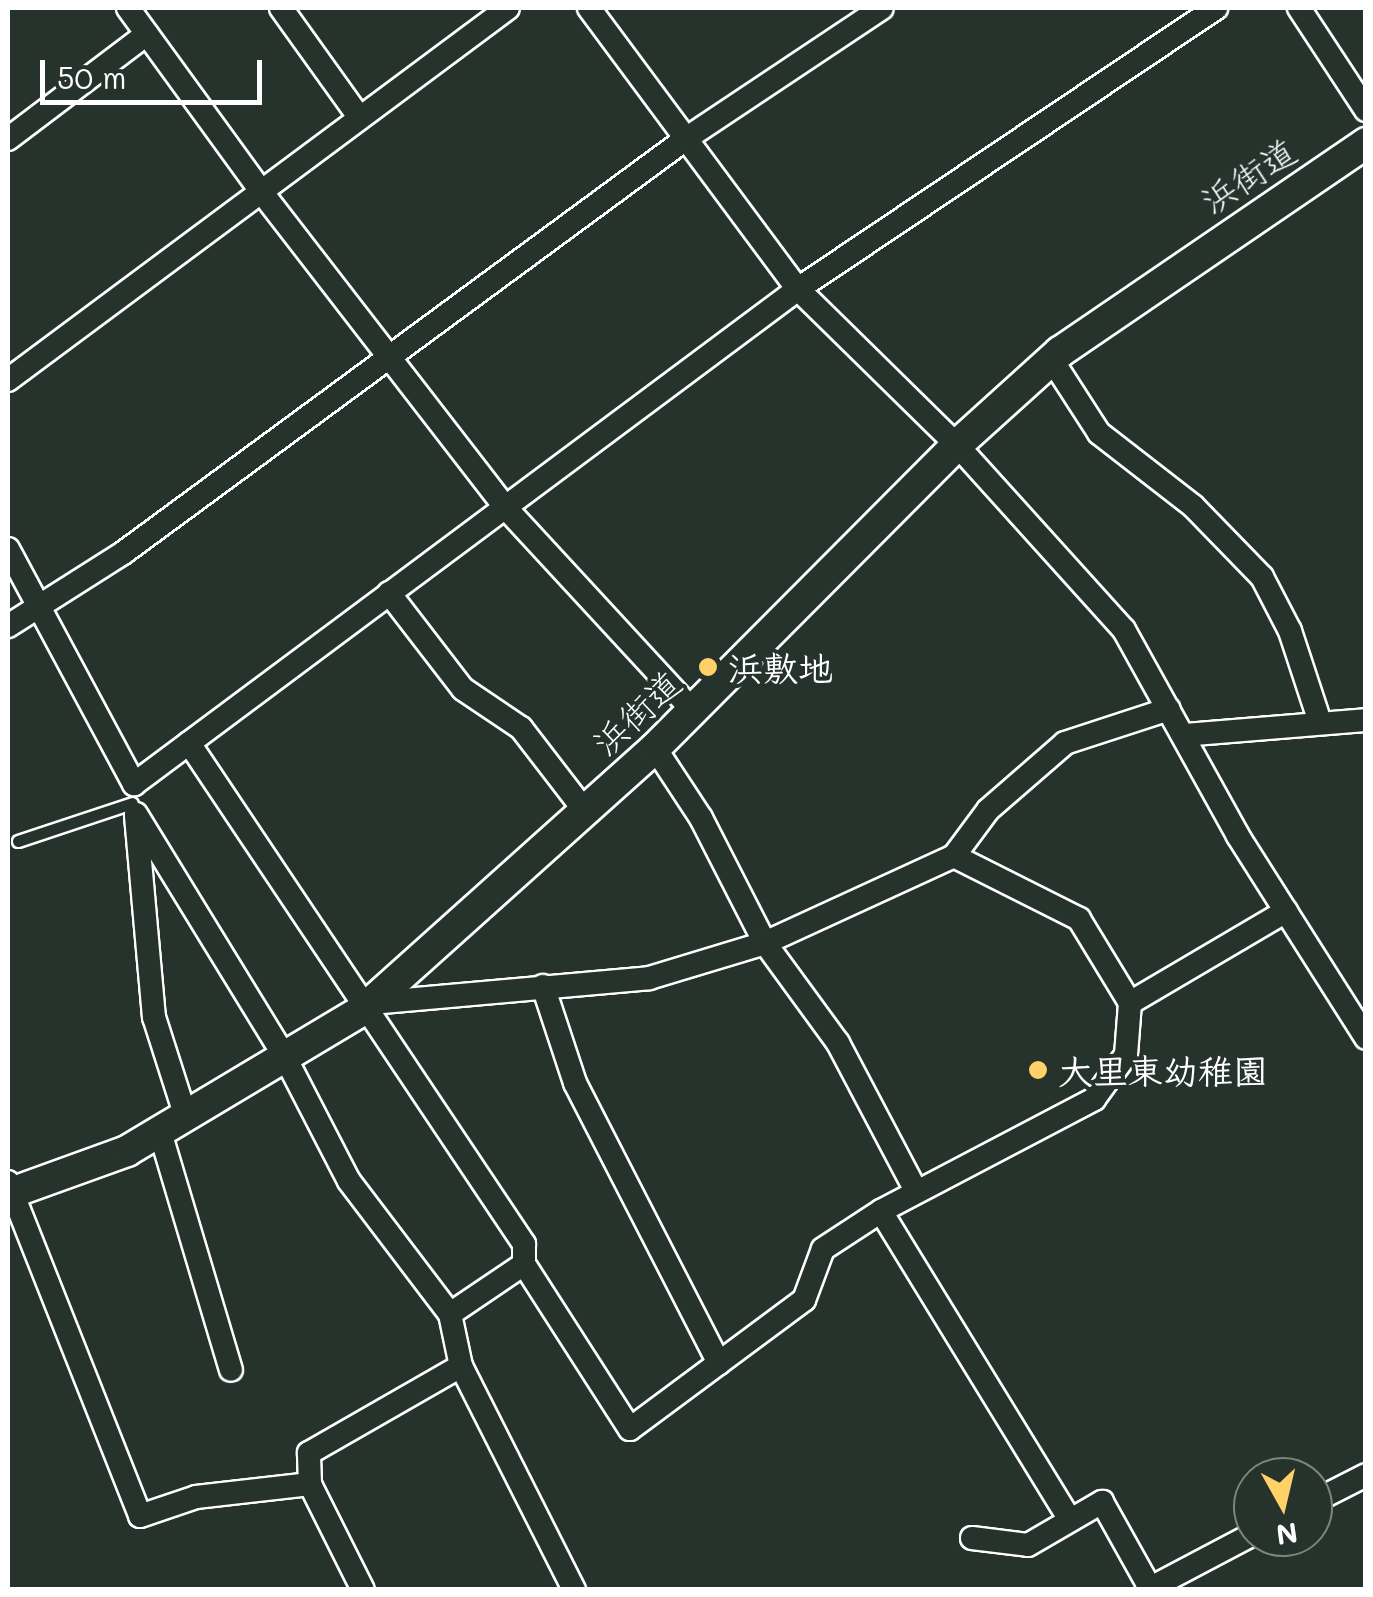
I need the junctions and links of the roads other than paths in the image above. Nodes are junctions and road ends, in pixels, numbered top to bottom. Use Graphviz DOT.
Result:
graph roads {
  1 [pos="128,8"];
  2 [pos="281,8"];
  3 [pos="508,8"];
  4 [pos="589,8"];
  5 [pos="882,8"];
  6 [pos="1216,8"];
  7 [pos="1299,8"];
  8 [pos="147,34"];
  9 [pos="1366,110"];
  10 [pos="359,117"];
  11 [pos="686,138"];
  12 [pos="8,139"];
  13 [pos="1366,143"];
  14 [pos="260,190"];
  15 [pos="798,289"];
  16 [pos="389,352"];
  17 [pos="1052,360"];
  18 [pos="8,380"];
  19 [pos="957,445"];
  20 [pos="505,507"];
  21 [pos="8,550"];
  22 [pos="389,592"];
  23 [pos="39,610"];
  24 [pos="8,626"];
  25 [pos="1169,709"];
  26 [pos="693,711"];
  27 [pos="1319,718"];
  28 [pos="1366,720"];
  29 [pos="1184,734"];
  30 [pos="188,743"];
  31 [pos="655,748"];
  32 [pos="134,800"];
  33 [pos="585,811"];
  34 [pos="18,840"];
  35 [pos="954,856"];
  36 [pos="1286,911"];
  37 [pos="765,943"];
  38 [pos="542,986"];
  39 [pos="1130,1004"];
  40 [pos="367,1006"];
  41 [pos="1366,1038"];
  42 [pos="286,1059"];
  43 [pos="173,1124"];
  44 [pos="915,1189"];
  45 [pos="9,1190"];
  46 [pos="881,1211"];
  47 [pos="524,1264"];
  48 [pos="450,1314"];
  49 [pos="719,1364"];
  50 [pos="461,1366"];
  51 [pos="231,1370"];
  52 [pos="1366,1474"];
  53 [pos="310,1484"];
  54 [pos="1333,1491"];
  55 [pos="1070,1520"];
  56 [pos="972,1538"];
  57 [pos="1233,1545"];
  58 [pos="1149,1589"];
  59 [pos="363,1590"];
  60 [pos="574,1590"];
  1 -- 8 [label="street"];
  2 -- 10 [label="street"];
  3 -- 10 [label="street"];
  4 -- 11 [label="street"];
  5 -- 11 [label="street"];
  6 -- 15 [label="street"];
  7 -- 9 [label="street"];
  8 -- 12 [label="street"];
  8 -- 14 [label="street"];
  10 -- 14 [label="street"];
  11 -- 15 [label="street"];
  11 -- 16 [label="street"];
  13 -- 17 [label="street, 浜街道"];
  14 -- 16 [label="street"];
  14 -- 18 [label="street"];
  15 -- 19 [label="street"];
  15 -- 20 [label="street"];
  16 -- 20 [label="street"];
  16 -- 23 [label="street"];
  17 -- 19 [label="street, 浜街道"];
  17 -- 27 [label="street"];
  19 -- 25 [label="street"];
  19 -- 26 [label="street, 浜街道"];
  20 -- 22 [label="street"];
  20 -- 26 [label="street"];
  21 -- 23 [label="street"];
  22 -- 30 [label="street"];
  22 -- 33 [label="street"];
  23 -- 24 [label="street"];
  23 -- 32 [label="street"];
  25 -- 29 [label="street"];
  25 -- 35 [label="street"];
  26 -- 31 [label="street, 浜街道"];
  27 -- 28 [label="street"];
  27 -- 29 [label="street"];
  29 -- 36 [label="street"];
  30 -- 32 [label="street"];
  30 -- 40 [label="street"];
  31 -- 33 [label="street, 浜街道"];
  31 -- 37 [label="street"];
  32 -- 34 [label="lane"];
  32 -- 42 [label="street"];
  32 -- 43 [label="street"];
  33 -- 40 [label="street, 浜街道"];
  35 -- 37 [label="street"];
  35 -- 39 [label="street"];
  36 -- 39 [label="street"];
  36 -- 41 [label="street"];
  37 -- 38 [label="street"];
  37 -- 44 [label="street"];
  38 -- 40 [label="street"];
  38 -- 49 [label="street"];
  39 -- 44 [label="street"];
  40 -- 42 [label="street, 浜街道"];
  40 -- 47 [label="street"];
  42 -- 43 [label="street, 浜街道"];
  42 -- 48 [label="street"];
  43 -- 45 [label="street, 浜街道"];
  43 -- 51 [label="street"];
  44 -- 46 [label="street"];
  45 -- 53 [label="street"];
  46 -- 49 [label="street"];
  46 -- 55 [label="street"];
  47 -- 48 [label="street"];
  47 -- 49 [label="street"];
  48 -- 50 [label="street"];
  50 -- 53 [label="street"];
  50 -- 60 [label="street"];
  52 -- 54 [label="street"];
  53 -- 59 [label="street"];
  55 -- 56 [label="street"];
  55 -- 58 [label="street"];
  57 -- 58 [label="street"];
}
